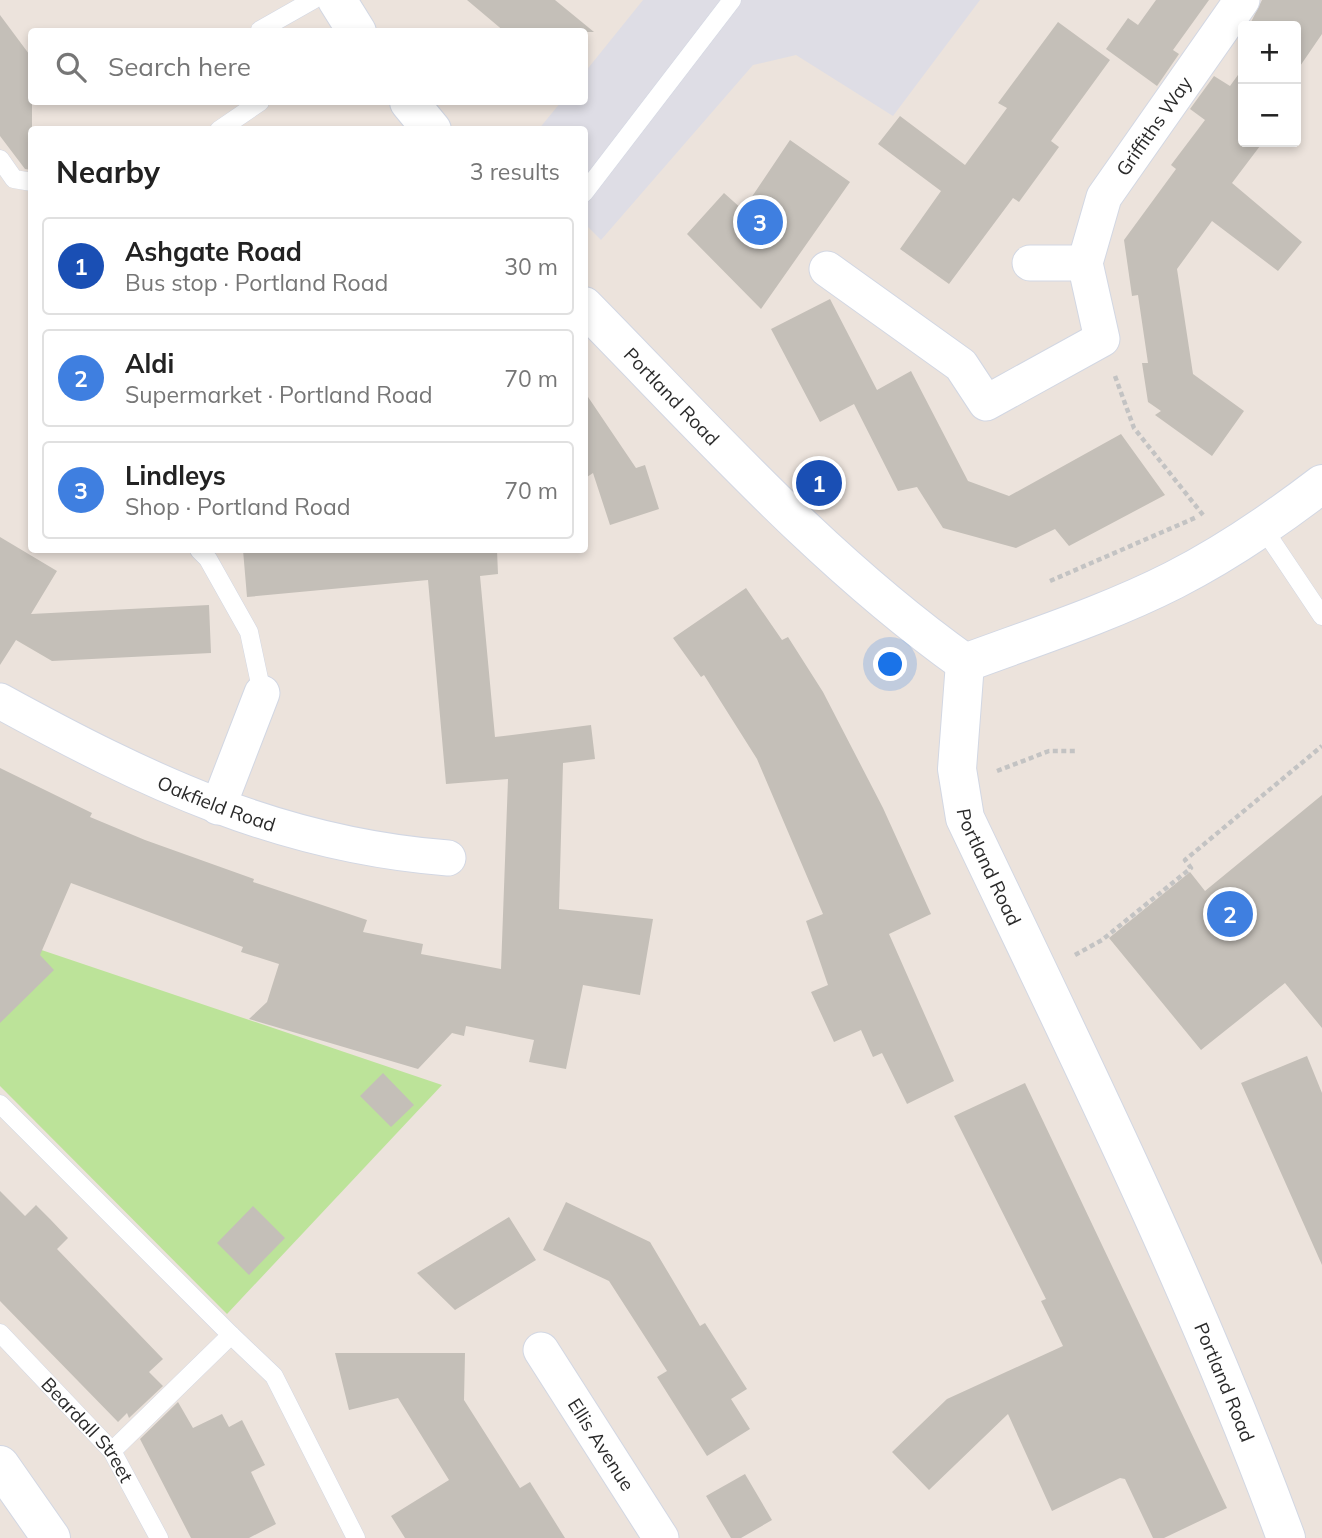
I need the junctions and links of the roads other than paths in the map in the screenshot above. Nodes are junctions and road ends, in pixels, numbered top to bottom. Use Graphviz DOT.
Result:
graph roads {
  1 [pos="313,0"];
  2 [pos="337,0"];
  3 [pos="732,0"];
  4 [pos="1242,0"];
  5 [pos="264,28"];
  6 [pos="354,28"];
  7 [pos="256,105"];
  8 [pos="411,105"];
  9 [pos="225,126"];
  10 [pos="429,126"];
  11 [pos="0,159"];
  12 [pos="28,181"];
  13 [pos="588,188"];
  14 [pos="1030,263"];
  15 [pos="1085,263"];
  16 [pos="827,269"];
  17 [pos="588,310"];
  18 [pos="1322,484"];
  19 [pos="1263,528"];
  20 [pos="202,553"];
  21 [pos="1322,616"];
  22 [pos="965,663"];
  23 [pos="262,692"];
  24 [pos="0,701"];
  25 [pos="218,807"];
  26 [pos="448,858"];
  27 [pos="0,1104"];
  28 [pos="0,1333"];
  29 [pos="231,1335"];
  30 [pos="541,1350"];
  31 [pos="112,1451"];
  32 [pos="0,1465"];
  33 [pos="51,1538"];
  34 [pos="159,1538"];
  35 [pos="356,1538"];
  36 [pos="661,1538"];
  37 [pos="1286,1538"];
  1 -- 5 [label="lane"];
  2 -- 6 [label="street"];
  3 -- 13 [label="lane"];
  4 -- 15 [label="street, Griffiths Way"];
  7 -- 9 [label="lane"];
  8 -- 10 [label="street"];
  11 -- 12 [label="lane"];
  14 -- 15 [label="street"];
  15 -- 16 [label="street, Griffiths Way"];
  17 -- 22 [label="street, Portland Road"];
  18 -- 19 [label="street"];
  19 -- 21 [label="lane"];
  19 -- 22 [label="street"];
  20 -- 23 [label="lane"];
  22 -- 37 [label="street, Portland Road"];
  23 -- 25 [label="street"];
  24 -- 25 [label="street, Oakfield Road"];
  25 -- 26 [label="street, Oakfield Road"];
  27 -- 29 [label="lane"];
  28 -- 31 [label="lane, Beardall Street"];
  29 -- 31 [label="lane"];
  29 -- 35 [label="lane"];
  30 -- 36 [label="street, Ellis Avenue"];
  31 -- 34 [label="lane, Beardall Street"];
  32 -- 33 [label="street"];
}
